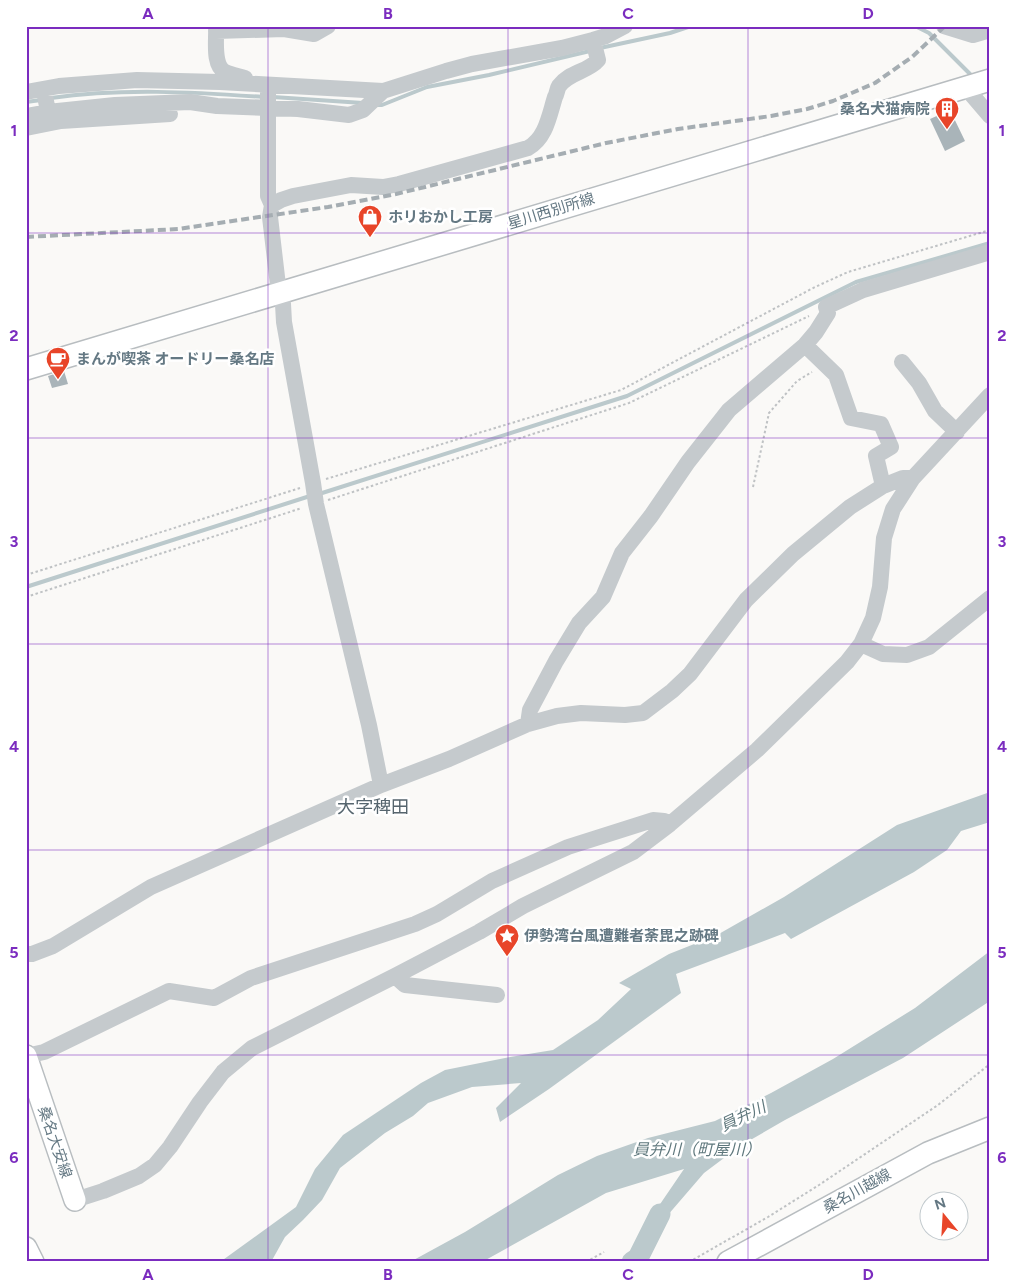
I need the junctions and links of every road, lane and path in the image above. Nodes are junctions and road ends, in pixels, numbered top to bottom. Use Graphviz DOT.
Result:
graph roads {
  1 [pos="328,26"];
  2 [pos="625,26"];
  3 [pos="944,26"];
  4 [pos="216,29"];
  5 [pos="990,30"];
  6 [pos="593,40"];
  7 [pos="990,80"];
  8 [pos="966,88"];
  9 [pos="26,92"];
  10 [pos="380,94"];
  11 [pos="266,95"];
  12 [pos="46,101"];
  13 [pos="217,106"];
  14 [pos="26,116"];
  15 [pos="990,116"];
  16 [pos="26,128"];
  17 [pos="272,205"];
  18 [pos="990,230"];
  19 [pos="990,252"];
  20 [pos="815,287"];
  21 [pos="818,292"];
  22 [pos="279,294"];
  23 [pos="826,307"];
  24 [pos="804,345"];
  25 [pos="902,362"];
  26 [pos="824,364"];
  27 [pos="26,369"];
  28 [pos="990,395"];
  29 [pos="957,432"];
  30 [pos="913,478"];
  31 [pos="884,486"];
  32 [pos="752,487"];
  33 [pos="315,494"];
  34 [pos="26,575"];
  35 [pos="26,597"];
  36 [pos="990,598"];
  37 [pos="861,644"];
  38 [pos="528,724"];
  39 [pos="381,785"];
  40 [pos="670,824"];
  41 [pos="26,954"];
  42 [pos="395,976"];
  43 [pos="498,995"];
  44 [pos="26,1056"];
  45 [pos="990,1064"];
  46 [pos="990,1128"];
  47 [pos="75,1200"];
  48 [pos="26,1248"];
  49 [pos="604,1252"];
  50 [pos="33,1262"];
  51 [pos="586,1262"];
  52 [pos="689,1262"];
  53 [pos="728,1262"];
  1 -- 4 [label="street"];
  2 -- 6 [label="street"];
  3 -- 5 [label="street"];
  4 -- 11 [label="street"];
  6 -- 10 [label="street"];
  6 -- 17 [label="street"];
  7 -- 8 [label="main road, 星川西別所線"];
  8 -- 15 [label="street"];
  8 -- 22 [label="main road, 星川西別所線"];
  9 -- 12 [label="street"];
  10 -- 11 [label="street"];
  10 -- 11 [label="street"];
  11 -- 12 [label="street"];
  11 -- 13 [label="street"];
  11 -- 17 [label="street"];
  12 -- 13 [label="street"];
  12 -- 14 [label="street"];
  13 -- 16 [label="street"];
  17 -- 22 [label="street"];
  18 -- 20 [label="path"];
  19 -- 23 [label="street"];
  20 -- 21 [label="path"];
  20 -- 33 [label="path"];
  22 -- 27 [label="main road, 星川西別所線"];
  22 -- 33 [label="street"];
  23 -- 24 [label="street"];
  23 -- 33 [label="path"];
  24 -- 26 [label="street"];
  24 -- 38 [label="street"];
  25 -- 29 [label="street"];
  26 -- 31 [label="street"];
  26 -- 32 [label="path"];
  28 -- 29 [label="street"];
  29 -- 30 [label="street"];
  30 -- 31 [label="street"];
  30 -- 37 [label="street"];
  31 -- 38 [label="street"];
  33 -- 34 [label="path"];
  33 -- 35 [label="path"];
  33 -- 39 [label="street"];
  36 -- 37 [label="street"];
  37 -- 40 [label="street"];
  38 -- 39 [label="street"];
  39 -- 41 [label="street"];
  40 -- 42 [label="street"];
  40 -- 44 [label="street"];
  42 -- 43 [label="street"];
  42 -- 47 [label="street"];
  44 -- 47 [label="main road, 桑名大安線"];
  45 -- 52 [label="path"];
  46 -- 53 [label="main road, 桑名川越線"];
  48 -- 50 [label="main road"];
  49 -- 51 [label="path"];
}
